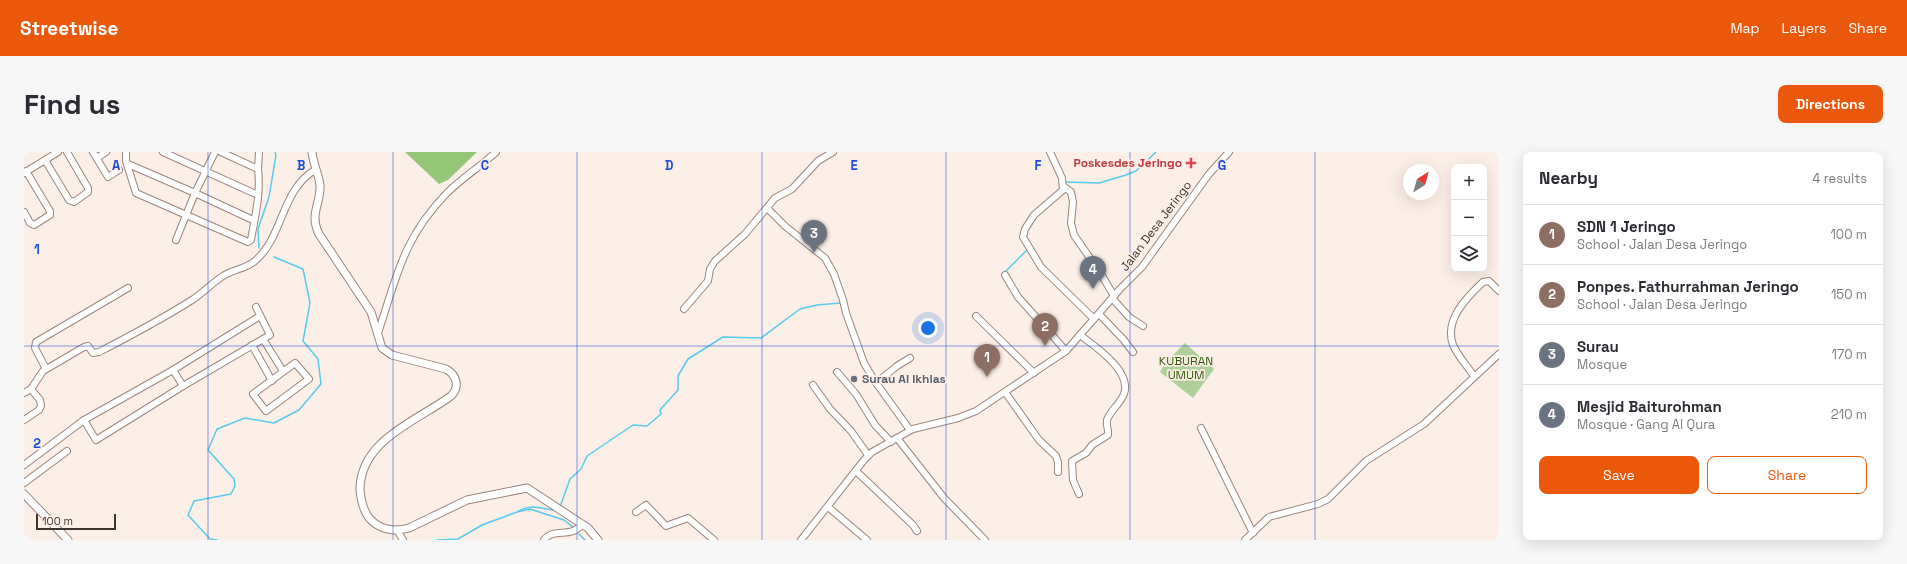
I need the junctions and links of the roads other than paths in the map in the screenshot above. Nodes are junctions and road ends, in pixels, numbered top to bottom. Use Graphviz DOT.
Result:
graph roads {
  1 [pos="58,152"];
  2 [pos="67,152"];
  3 [pos="106,152"];
  4 [pos="126,152"];
  5 [pos="163,152"];
  6 [pos="215,152"];
  7 [pos="221,152"];
  8 [pos="259,152"];
  9 [pos="312,152"];
  10 [pos="496,152"];
  11 [pos="833,152"];
  12 [pos="1050,152"];
  13 [pos="1229,152"];
  14 [pos="95,155"];
  15 [pos="45,160"];
  16 [pos="128,164"];
  17 [pos="120,170"];
  18 [pos="258,170"];
  19 [pos="315,170"];
  20 [pos="206,171"];
  21 [pos="25,172"];
  22 [pos="1063,186"];
  23 [pos="195,193"];
  24 [pos="258,195"];
  25 [pos="767,208"];
  26 [pos="24,212"];
  27 [pos="187,215"];
  28 [pos="254,220"];
  29 [pos="176,240"];
  30 [pos="1005,275"];
  31 [pos="128,288"];
  32 [pos="1499,291"];
  33 [pos="1113,297"];
  34 [pos="256,307"];
  35 [pos="684,309"];
  36 [pos="260,316"];
  37 [pos="976,316"];
  38 [pos="1096,316"];
  39 [pos="1143,326"];
  40 [pos="378,333"];
  41 [pos="1080,335"];
  42 [pos="263,339"];
  43 [pos="252,345"];
  44 [pos="1066,350"];
  45 [pos="1133,352"];
  46 [pos="1499,354"];
  47 [pos="910,358"];
  48 [pos="46,369"];
  49 [pos="172,370"];
  50 [pos="283,371"];
  51 [pos="837,372"];
  52 [pos="1034,373"];
  53 [pos="1474,376"];
  54 [pos="272,381"];
  55 [pos="876,383"];
  56 [pos="813,385"];
  57 [pos="183,386"];
  58 [pos="31,389"];
  59 [pos="1005,392"];
  60 [pos="24,393"];
  61 [pos="24,420"];
  62 [pos="84,420"];
  63 [pos="1201,428"];
  64 [pos="910,430"];
  65 [pos="897,438"];
  66 [pos="891,442"];
  67 [pos="67,451"];
  68 [pos="868,455"];
  69 [pos="24,465"];
  70 [pos="856,471"];
  71 [pos="1058,472"];
  72 [pos="24,483"];
  73 [pos="24,494"];
  74 [pos="1079,494"];
  75 [pos="828,507"];
  76 [pos="636,512"];
  77 [pos="582,524"];
  78 [pos="397,530"];
  79 [pos="917,531"];
  80 [pos="1253,534"];
  81 [pos="68,540"];
  82 [pos="403,540"];
  83 [pos="544,540"];
  84 [pos="598,540"];
  85 [pos="714,540"];
  86 [pos="801,540"];
  87 [pos="867,540"];
  88 [pos="985,540"];
  89 [pos="1245,540"];
  1 -- 15 [label="street"];
  2 -- 15 [label="street"];
  3 -- 14 [label="street"];
  4 -- 16 [label="street"];
  5 -- 20 [label="street"];
  6 -- 20 [label="street"];
  7 -- 18 [label="street"];
  8 -- 18 [label="street"];
  9 -- 19 [label="street"];
  10 -- 40 [label="street"];
  11 -- 25 [label="street"];
  12 -- 22 [label="street"];
  13 -- 33 [label="street, Jalan Desa Jeringo"];
  14 -- 17 [label="street"];
  15 -- 21 [label="street"];
  16 -- 23 [label="street"];
  16 -- 27 [label="street"];
  18 -- 24 [label="street"];
  19 -- 40 [label="street"];
  19 -- 48 [label="street"];
  20 -- 23 [label="street"];
  20 -- 24 [label="street"];
  21 -- 26 [label="street"];
  22 -- 33 [label="street"];
  22 -- 38 [label="street"];
  23 -- 27 [label="street"];
  23 -- 28 [label="street"];
  24 -- 28 [label="street"];
  25 -- 35 [label="street"];
  25 -- 55 [label="street"];
  27 -- 28 [label="street"];
  27 -- 29 [label="street"];
  30 -- 44 [label="street"];
  31 -- 48 [label="street"];
  32 -- 53 [label="street"];
  33 -- 38 [label="street, Jalan Desa Jeringo"];
  33 -- 39 [label="street"];
  34 -- 36 [label="street"];
  36 -- 42 [label="street"];
  36 -- 49 [label="street"];
  37 -- 52 [label="street"];
  38 -- 41 [label="street, Jalan Desa Jeringo"];
  38 -- 45 [label="street"];
  40 -- 78 [label="street"];
  41 -- 44 [label="street, Jalan Desa Jeringo"];
  41 -- 74 [label="street"];
  42 -- 43 [label="street"];
  42 -- 50 [label="street"];
  43 -- 54 [label="street"];
  43 -- 57 [label="street"];
  44 -- 52 [label="street, Jalan Desa Jeringo"];
  46 -- 53 [label="street"];
  47 -- 55 [label="street"];
  48 -- 58 [label="street"];
  49 -- 57 [label="street"];
  49 -- 62 [label="street"];
  50 -- 54 [label="street"];
  50 -- 54 [label="street"];
  51 -- 66 [label="street"];
  52 -- 59 [label="street, Jalan Desa Jeringo"];
  53 -- 80 [label="street"];
  55 -- 64 [label="street"];
  56 -- 68 [label="street"];
  57 -- 62 [label="street"];
  58 -- 60 [label="street"];
  58 -- 61 [label="street"];
  59 -- 64 [label="street, Jalan Desa Jeringo"];
  59 -- 71 [label="street"];
  62 -- 69 [label="street"];
  63 -- 80 [label="street"];
  64 -- 65 [label="street, Jalan Desa Jeringo"];
  65 -- 66 [label="street, Jalan Desa Jeringo"];
  65 -- 88 [label="street"];
  66 -- 68 [label="street, Jalan Desa Jeringo"];
  67 -- 72 [label="street"];
  68 -- 70 [label="street, Jalan Desa Jeringo"];
  70 -- 75 [label="street, Jalan Desa Jeringo"];
  70 -- 79 [label="street"];
  73 -- 81 [label="street"];
  75 -- 86 [label="street, Jalan Desa Jeringo"];
  75 -- 87 [label="street"];
  76 -- 85 [label="street"];
  77 -- 78 [label="street"];
  77 -- 83 [label="street"];
  77 -- 84 [label="street"];
  78 -- 82 [label="street"];
  80 -- 89 [label="street"];
}
